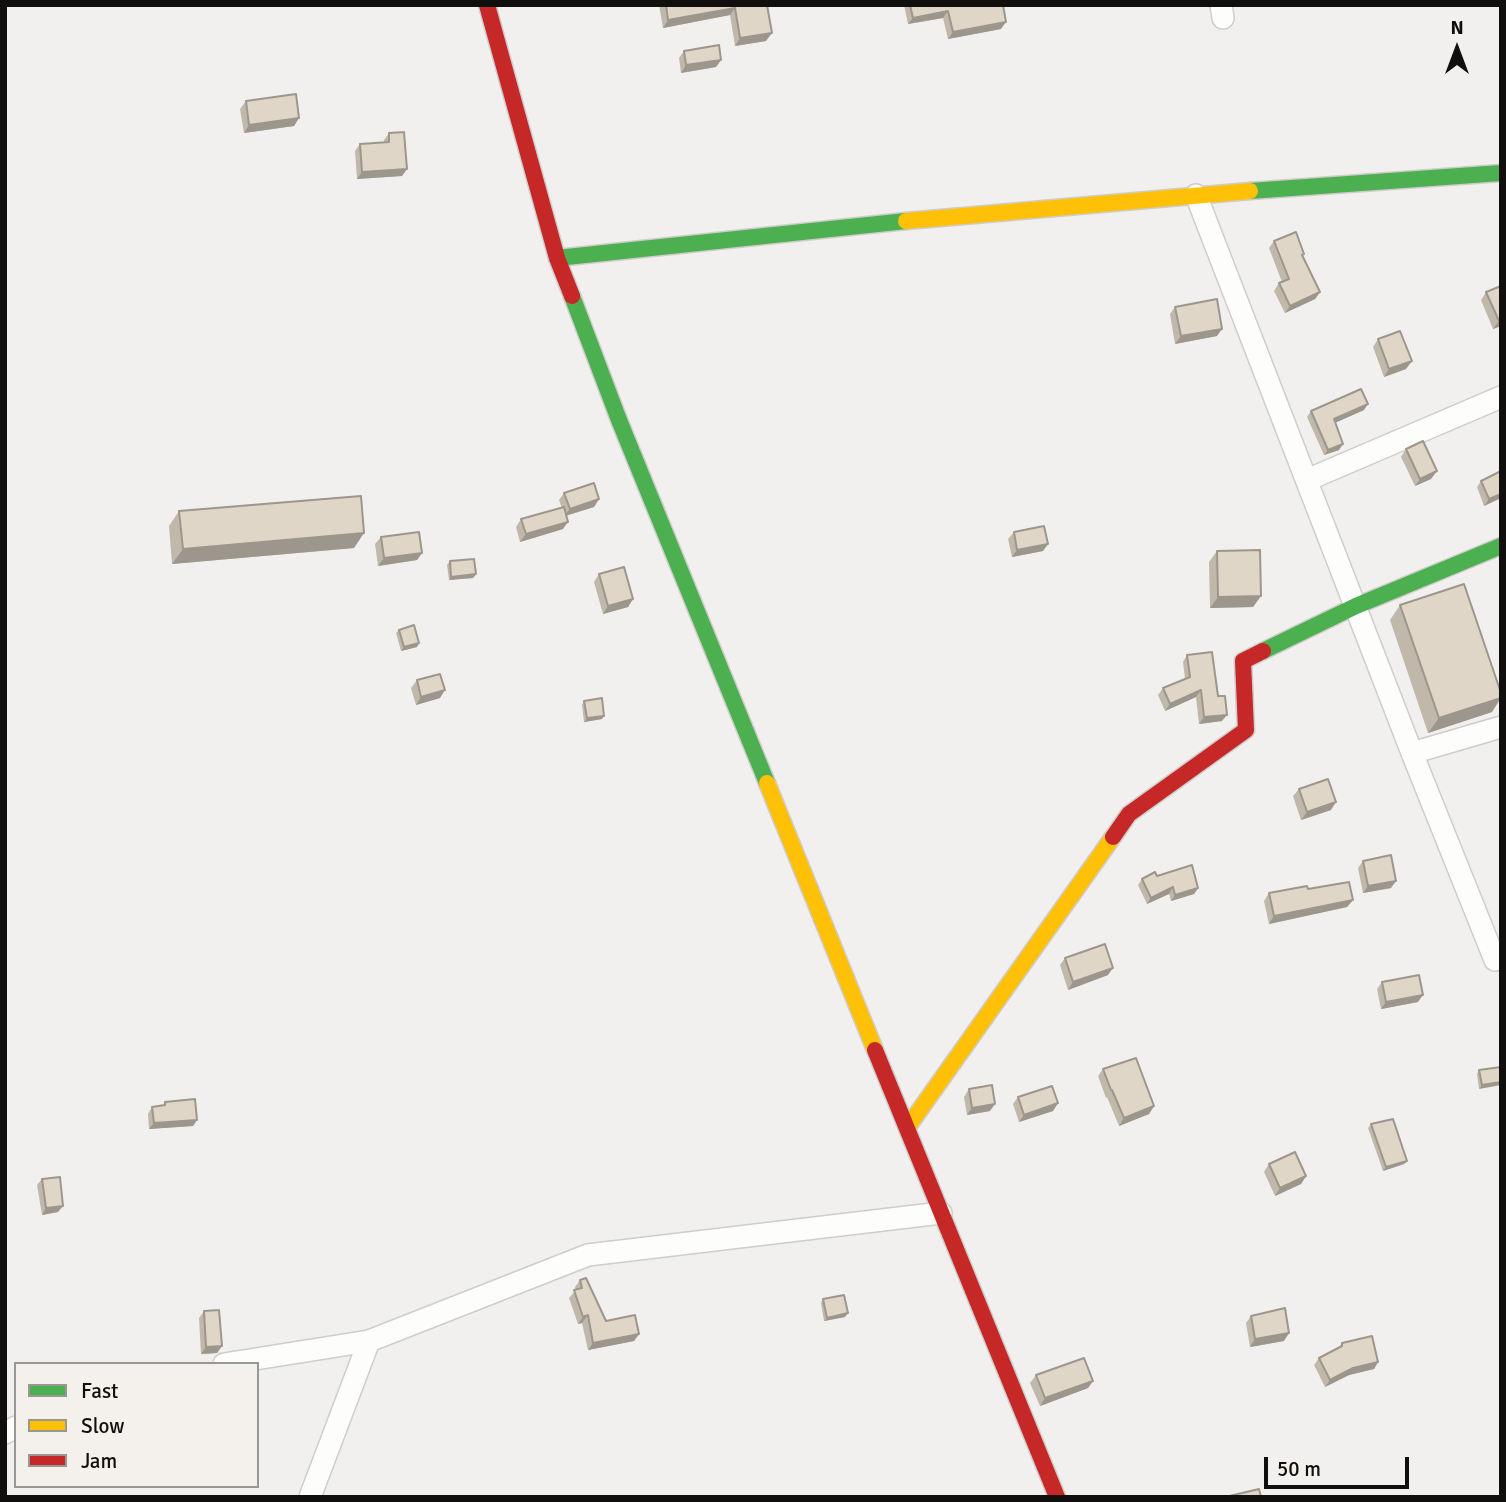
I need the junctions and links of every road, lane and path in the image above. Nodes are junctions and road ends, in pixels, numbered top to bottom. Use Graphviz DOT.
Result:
graph roads {
  1 [pos="487,5"];
  2 [pos="1501,173"];
  3 [pos="1196,195"];
  4 [pos="557,258"];
  5 [pos="1501,397"];
  6 [pos="1307,480"];
  7 [pos="1501,547"];
  8 [pos="1356,606"];
  9 [pos="1501,727"];
  10 [pos="1412,753"];
  11 [pos="1494,960"];
  12 [pos="907,1128"];
  13 [pos="941,1213"];
  14 [pos="369,1341"];
  15 [pos="237,1362"];
  16 [pos="310,1497"];
  17 [pos="1057,1497"];
  1 -- 4 [label="street"];
  2 -- 3 [label="street"];
  3 -- 4 [label="street"];
  3 -- 6 [label="street"];
  4 -- 12 [label="street"];
  5 -- 6 [label="street"];
  6 -- 8 [label="street"];
  7 -- 8 [label="street"];
  8 -- 10 [label="street"];
  8 -- 12 [label="street"];
  9 -- 10 [label="street"];
  10 -- 11 [label="street"];
  12 -- 13 [label="street"];
  13 -- 14 [label="street"];
  13 -- 17 [label="street"];
  14 -- 15 [label="street"];
  14 -- 16 [label="street"];
}
